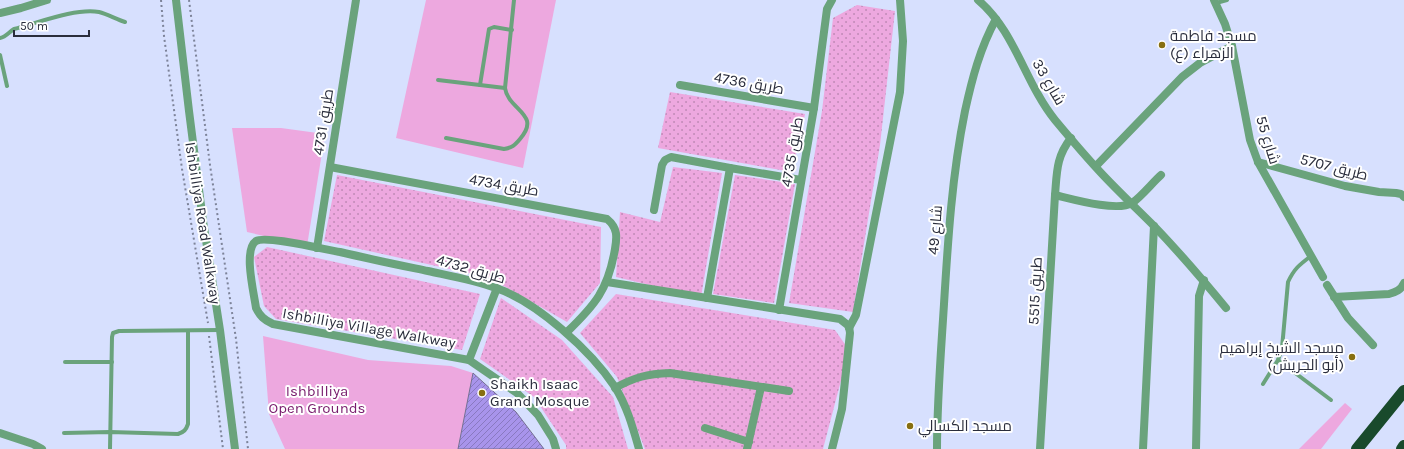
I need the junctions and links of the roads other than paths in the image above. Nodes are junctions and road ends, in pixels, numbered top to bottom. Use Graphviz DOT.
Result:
graph roads {
  1 [pos="47,0"];
  2 [pos="177,0"];
  3 [pos="356,0"];
  4 [pos="514,0"];
  5 [pos="832,0"];
  6 [pos="900,0"];
  7 [pos="978,0"];
  8 [pos="1227,0"];
  9 [pos="1215,1"];
  10 [pos="988,4"];
  11 [pos="0,13"];
  12 [pos="996,19"];
  13 [pos="125,22"];
  14 [pos="512,30"];
  15 [pos="0,38"];
  16 [pos="1232,46"];
  17 [pos="0,55"];
  18 [pos="438,80"];
  19 [pos="480,85"];
  20 [pos="680,85"];
  21 [pos="7,86"];
  22 [pos="505,88"];
  23 [pos="814,108"];
  24 [pos="446,138"];
  25 [pos="1071,138"];
  26 [pos="1258,162"];
  27 [pos="1096,166"];
  28 [pos="330,167"];
  29 [pos="730,168"];
  30 [pos="1161,175"];
  31 [pos="801,180"];
  32 [pos="1055,195"];
  33 [pos="1404,197"];
  34 [pos="1131,203"];
  35 [pos="654,210"];
  36 [pos="1154,226"];
  37 [pos="267,239"];
  38 [pos="317,248"];
  39 [pos="1311,256"];
  40 [pos="1204,280"];
  41 [pos="607,282"];
  42 [pos="1404,283"];
  43 [pos="497,288"];
  44 [pos="1334,297"];
  45 [pos="707,298"];
  46 [pos="1226,308"];
  47 [pos="779,310"];
  48 [pos="849,328"];
  49 [pos="188,330"];
  50 [pos="220,330"];
  51 [pos="567,332"];
  52 [pos="1373,345"];
  53 [pos="469,360"];
  54 [pos="1278,360"];
  55 [pos="65,362"];
  56 [pos="112,362"];
  57 [pos="1263,384"];
  58 [pos="761,386"];
  59 [pos="615,388"];
  60 [pos="789,391"];
  61 [pos="1404,391"];
  62 [pos="1331,400"];
  63 [pos="705,428"];
  64 [pos="110,432"];
  65 [pos="0,433"];
  66 [pos="64,433"];
  67 [pos="748,445"];
  68 [pos="1404,446"];
  69 [pos="42,449"];
  70 [pos="110,449"];
  71 [pos="235,449"];
  72 [pos="556,449"];
  73 [pos="639,449"];
  74 [pos="832,449"];
  75 [pos="936,449"];
  76 [pos="1040,449"];
  77 [pos="1143,449"];
  78 [pos="1196,449"];
  79 [pos="1357,449"];
  80 [pos="1402,449"];
  1 -- 11 [label="street"];
  2 -- 50 [label="street"];
  3 -- 28 [label="street, طريق 4731"];
  4 -- 14 [label="lane"];
  5 -- 23 [label="street, طريق 4735"];
  6 -- 48 [label="street"];
  7 -- 10 [label="street, شارع 33"];
  8 -- 9 [label="lane"];
  9 -- 16 [label="street, شارع 55"];
  10 -- 12 [label="street, شارع 33"];
  12 -- 25 [label="street, شارع 33"];
  12 -- 75 [label="street, شارع 49"];
  13 -- 15 [label="lane"];
  14 -- 19 [label="lane"];
  14 -- 22 [label="lane"];
  16 -- 26 [label="street, شارع 55"];
  16 -- 27 [label="street"];
  17 -- 21 [label="lane"];
  18 -- 19 [label="lane"];
  19 -- 22 [label="lane"];
  20 -- 23 [label="street, طريق 4736"];
  22 -- 24 [label="lane"];
  23 -- 31 [label="street, طريق 4735"];
  25 -- 27 [label="street, شارع 33"];
  25 -- 32 [label="street, طريق 5515"];
  26 -- 33 [label="street, طريق 5707"];
  26 -- 39 [label="street, شارع 55"];
  27 -- 34 [label="street, شارع 33"];
  28 -- 38 [label="street, طريق 4731"];
  28 -- 41 [label="street, طريق 4734"];
  29 -- 31 [label="street"];
  29 -- 35 [label="street"];
  29 -- 45 [label="street"];
  30 -- 34 [label="street"];
  31 -- 47 [label="street, طريق 4735"];
  32 -- 34 [label="street"];
  32 -- 76 [label="street, طريق 5515"];
  34 -- 36 [label="street, شارع 33"];
  36 -- 40 [label="street, شارع 33"];
  36 -- 77 [label="street"];
  37 -- 38 [label="street, طريق 4732"];
  37 -- 53 [label="street, Ishbilliya Village Walkway"];
  38 -- 43 [label="street, طريق 4732"];
  39 -- 44 [label="street, شارع 55"];
  39 -- 54 [label="lane"];
  40 -- 46 [label="street, شارع 33"];
  40 -- 78 [label="street"];
  41 -- 45 [label="street"];
  41 -- 51 [label="street, طريق 4734"];
  42 -- 44 [label="street"];
  43 -- 51 [label="street, طريق 4732"];
  43 -- 53 [label="street, Ishbilliya Village Walkway"];
  44 -- 52 [label="street, شارع 55"];
  45 -- 47 [label="street"];
  47 -- 48 [label="street"];
  48 -- 74 [label="street"];
  49 -- 50 [label="lane"];
  49 -- 56 [label="lane"];
  49 -- 64 [label="lane"];
  50 -- 71 [label="street"];
  51 -- 59 [label="street, طريق 4732"];
  53 -- 72 [label="street, Ishbilliya Village Walkway"];
  54 -- 57 [label="lane"];
  54 -- 62 [label="lane"];
  55 -- 56 [label="lane"];
  56 -- 64 [label="lane"];
  58 -- 59 [label="street"];
  58 -- 60 [label="street"];
  58 -- 67 [label="street"];
  59 -- 73 [label="street, طريق 4732"];
  61 -- 79 [label="highway"];
  63 -- 67 [label="street"];
  64 -- 66 [label="lane"];
  64 -- 70 [label="lane"];
  65 -- 69 [label="street"];
  68 -- 80 [label="highway"];
}
